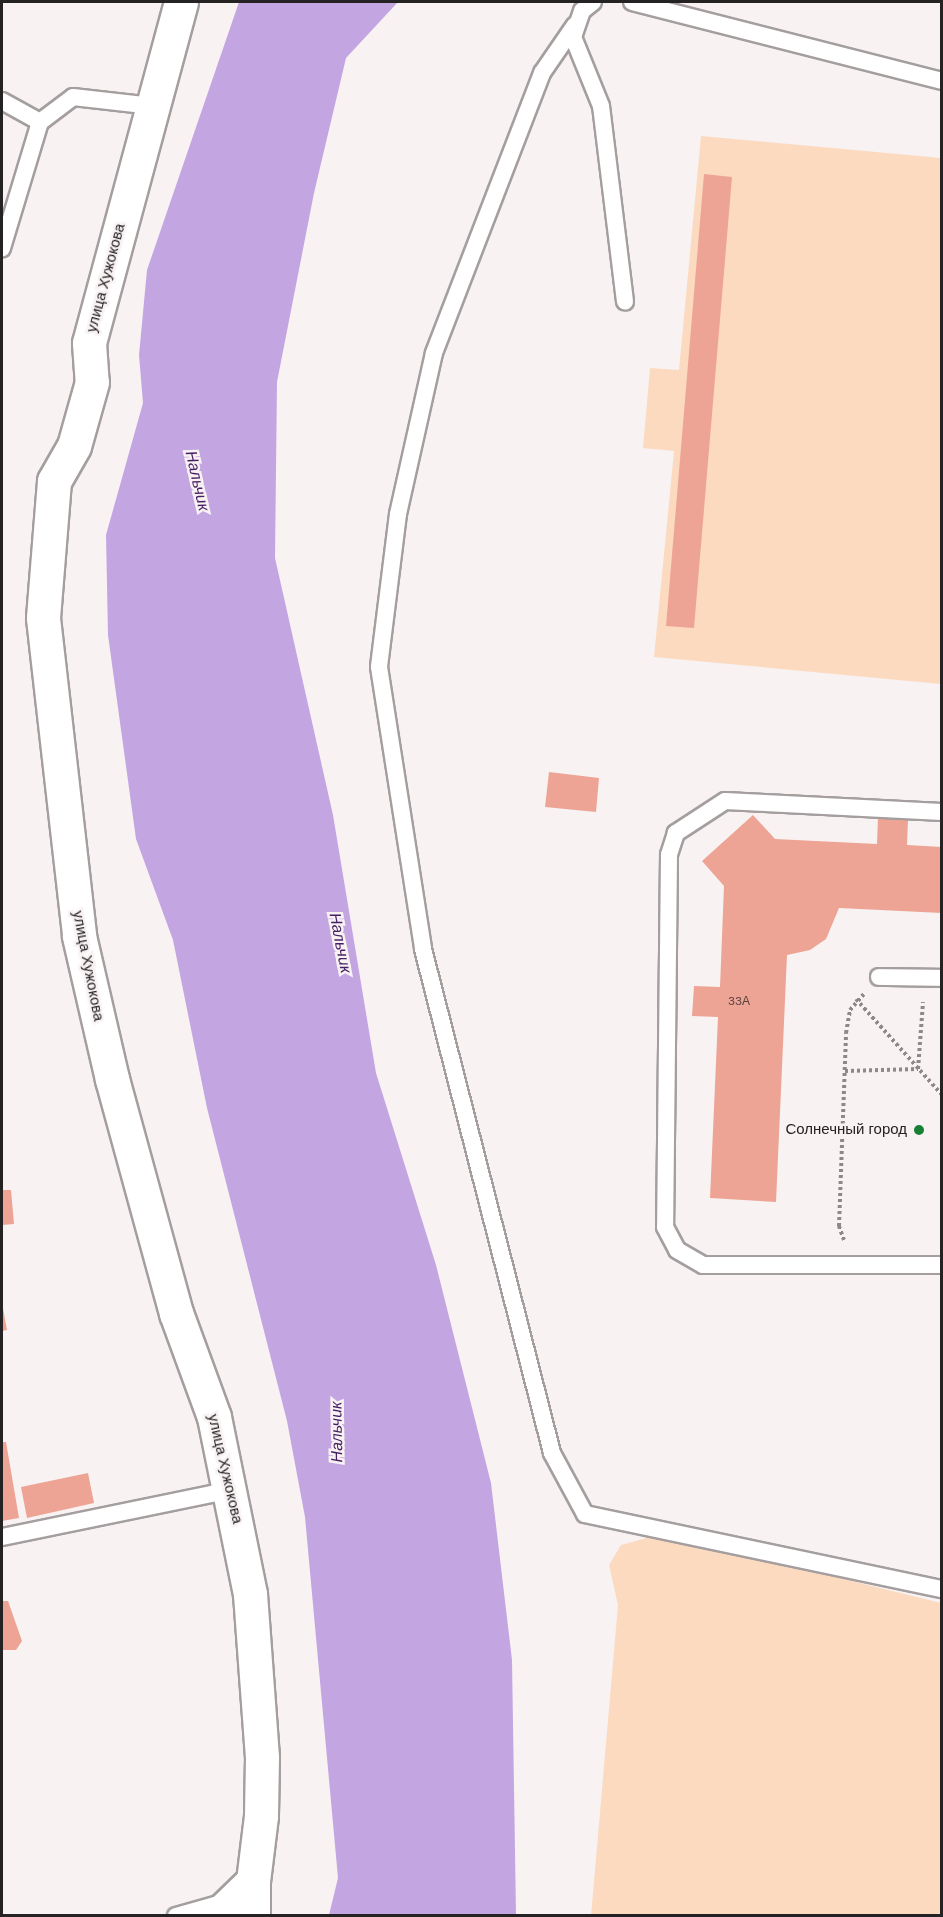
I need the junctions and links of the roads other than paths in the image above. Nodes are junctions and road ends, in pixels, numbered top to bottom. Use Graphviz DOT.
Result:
graph roads {
  1 [pos="181,2"];
  2 [pos="593,2"];
  3 [pos="632,2"];
  4 [pos="575,25"];
  5 [pos="942,81"];
  6 [pos="2,101"];
  7 [pos="152,106"];
  8 [pos="40,122"];
  9 [pos="2,248"];
  10 [pos="625,302"];
  11 [pos="942,812"];
  12 [pos="942,978"];
  13 [pos="876,984"];
  14 [pos="942,1265"];
  15 [pos="227,1491"];
  16 [pos="2,1537"];
  17 [pos="942,1589"];
  18 [pos="232,1911"];
  19 [pos="176,1916"];
  1 -- 7 [label="street, улица Хужокова"];
  2 -- 4 [label="lane"];
  3 -- 5 [label="lane"];
  4 -- 10 [label="lane"];
  4 -- 17 [label="lane"];
  6 -- 8 [label="lane"];
  7 -- 8 [label="lane"];
  7 -- 15 [label="street, улица Хужокова"];
  8 -- 9 [label="lane"];
  11 -- 14 [label="lane"];
  12 -- 13 [label="lane"];
  15 -- 16 [label="lane"];
  15 -- 18 [label="street, улица Хужокова"];
  18 -- 19 [label="lane"];
}
